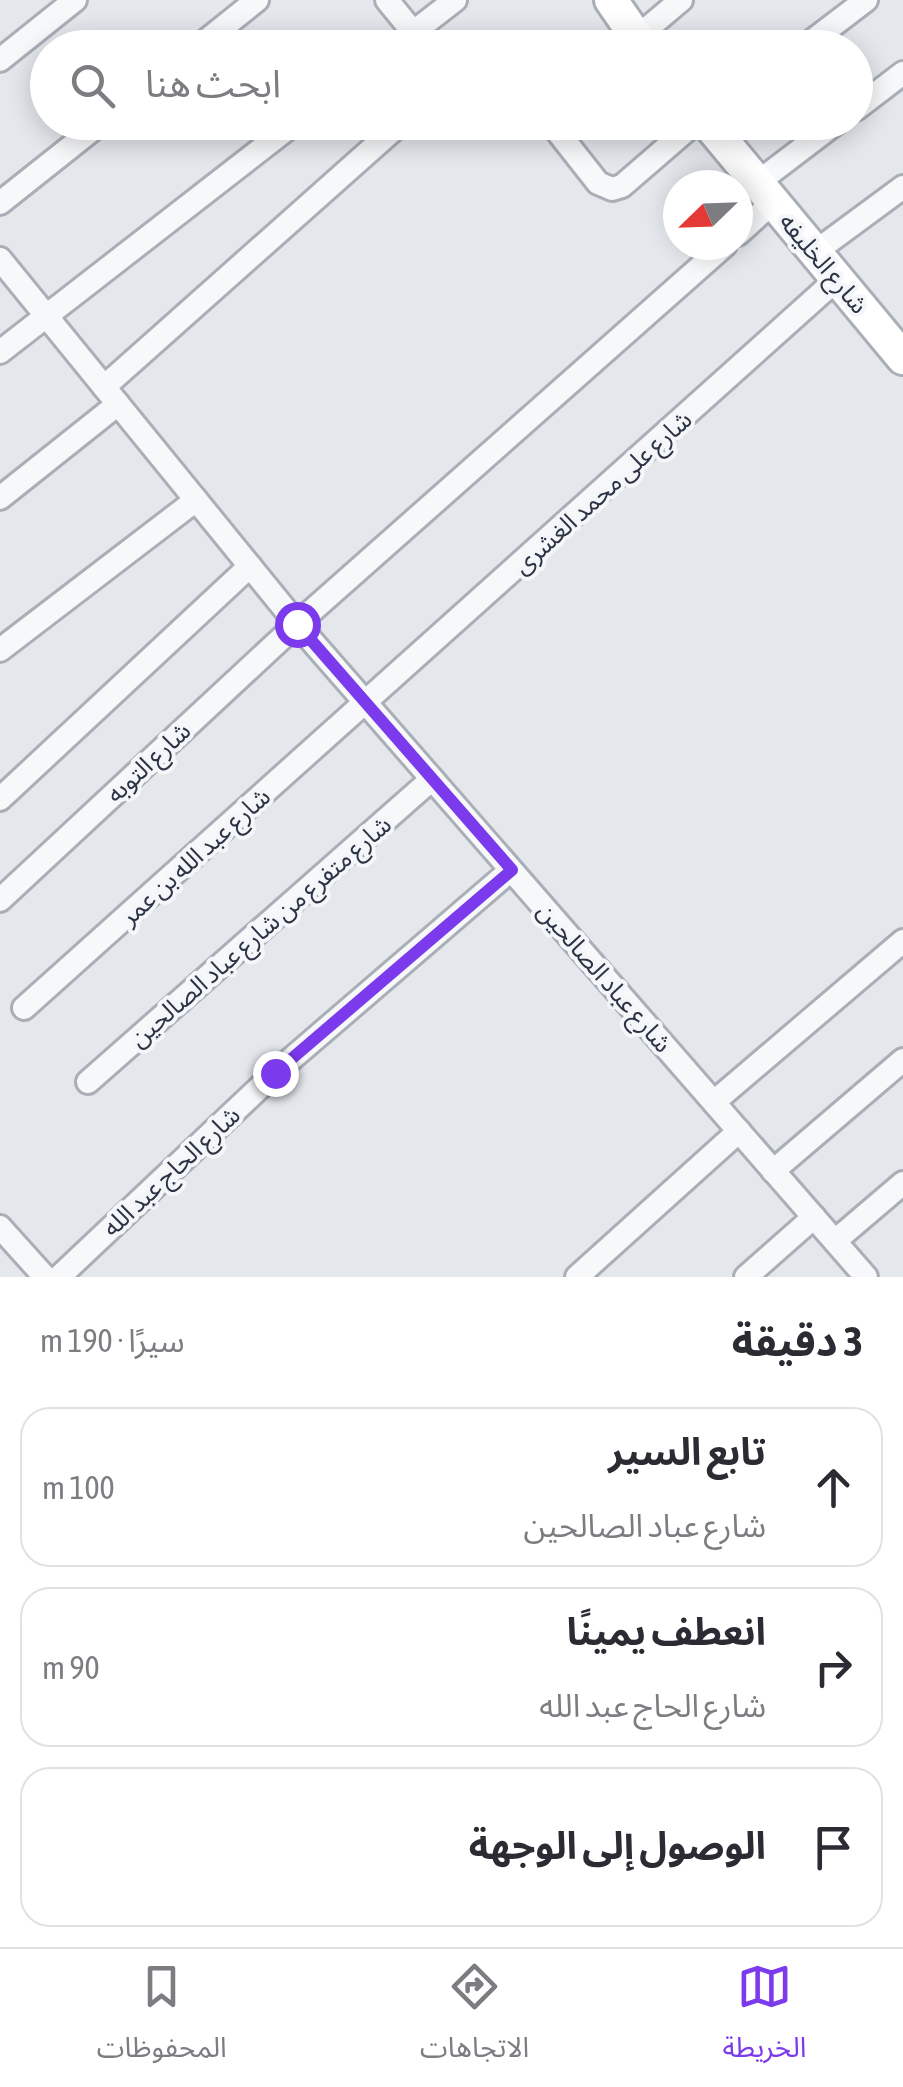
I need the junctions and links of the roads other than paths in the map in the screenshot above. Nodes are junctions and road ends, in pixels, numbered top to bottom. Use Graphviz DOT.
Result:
graph roads {
  1 [pos="75,0"];
  2 [pos="256,0"];
  3 [pos="388,0"];
  4 [pos="455,0"];
  5 [pos="611,0"];
  6 [pos="681,0"];
  7 [pos="866,0"];
  8 [pos="38,30"];
  9 [pos="219,30"];
  10 [pos="411,30"];
  11 [pos="416,30"];
  12 [pos="631,30"];
  13 [pos="652,30"];
  14 [pos="827,30"];
  15 [pos="30,36"];
  16 [pos="0,60"];
  17 [pos="903,73"];
  18 [pos="873,96"];
  19 [pos="80,140"];
  20 [pos="273,140"];
  21 [pos="383,140"];
  22 [pos="564,140"];
  23 [pos="675,140"];
  24 [pos="722,140"];
  25 [pos="818,140"];
  26 [pos="903,186"];
  27 [pos="765,192"];
  28 [pos="0,204"];
  29 [pos="753,211"];
  30 [pos="815,252"];
  31 [pos="0,260"];
  32 [pos="708,260"];
  33 [pos="837,279"];
  34 [pos="45,315"];
  35 [pos="897,340"];
  36 [pos="0,352"];
  37 [pos="111,395"];
  38 [pos="0,498"];
  39 [pos="196,500"];
  40 [pos="250,566"];
  41 [pos="297,624"];
  42 [pos="0,650"];
  43 [pos="367,704"];
  44 [pos="432,780"];
  45 [pos="0,799"];
  46 [pos="512,870"];
  47 [pos="0,900"];
  48 [pos="903,942"];
  49 [pos="24,1008"];
  50 [pos="903,1060"];
  51 [pos="88,1082"];
  52 [pos="714,1102"];
  53 [pos="739,1131"];
  54 [pos="774,1170"];
  55 [pos="903,1183"];
  56 [pos="814,1217"];
  57 [pos="0,1227"];
  58 [pos="835,1241"];
  59 [pos="45,1277"];
  60 [pos="60,1277"];
  61 [pos="577,1277"];
  62 [pos="746,1277"];
  63 [pos="866,1277"];
  1 -- 8 [label="street"];
  2 -- 9 [label="street"];
  3 -- 10 [label="street"];
  4 -- 11 [label="street"];
  5 -- 12 [label="main road"];
  6 -- 13 [label="street"];
  7 -- 14 [label="street"];
  15 -- 16 [label="street"];
  17 -- 18 [label="street"];
  19 -- 28 [label="street"];
  20 -- 34 [label="street"];
  21 -- 37 [label="street"];
  22 -- 23 [label="street"];
  24 -- 27 [label="main road, شارع الخليفه"];
  25 -- 27 [label="street"];
  26 -- 30 [label="street"];
  27 -- 29 [label="street"];
  27 -- 30 [label="main road, شارع الخليفه"];
  30 -- 33 [label="main road, شارع الخليفه"];
  31 -- 34 [label="street, شارع عباد الصالحين"];
  32 -- 41 [label="street, شارع التوبه"];
  33 -- 35 [label="main road, شارع الخليفه"];
  33 -- 43 [label="street, شارع على محمد الغشرى"];
  34 -- 36 [label="street"];
  34 -- 37 [label="street, شارع عباد الصالحين"];
  37 -- 38 [label="street"];
  37 -- 39 [label="street, شارع عباد الصالحين"];
  39 -- 40 [label="street, شارع عباد الصالحين"];
  39 -- 42 [label="street"];
  40 -- 41 [label="street, شارع عباد الصالحين"];
  40 -- 45 [label="street"];
  41 -- 43 [label="street, شارع عباد الصالحين"];
  41 -- 47 [label="street, شارع التوبه"];
  43 -- 44 [label="street, شارع عباد الصالحين"];
  43 -- 49 [label="street, شارع عبد الله بن عمر"];
  44 -- 46 [label="street, شارع عباد الصالحين"];
  44 -- 51 [label="street, شارع متفرع من شارع عباد الصالحين"];
  46 -- 52 [label="street, شارع عباد الصالحين"];
  46 -- 60 [label="street, شارع الحاج عبد الله"];
  48 -- 52 [label="street"];
  50 -- 54 [label="street"];
  52 -- 53 [label="street, شارع عباد الصالحين"];
  53 -- 54 [label="street, شارع عباد الصالحين"];
  53 -- 61 [label="street"];
  54 -- 56 [label="street, شارع عباد الصالحين"];
  55 -- 58 [label="street"];
  56 -- 58 [label="street, شارع عباد الصالحين"];
  56 -- 62 [label="street"];
  57 -- 59 [label="street"];
  58 -- 63 [label="street, شارع عباد الصالحين"];
}
